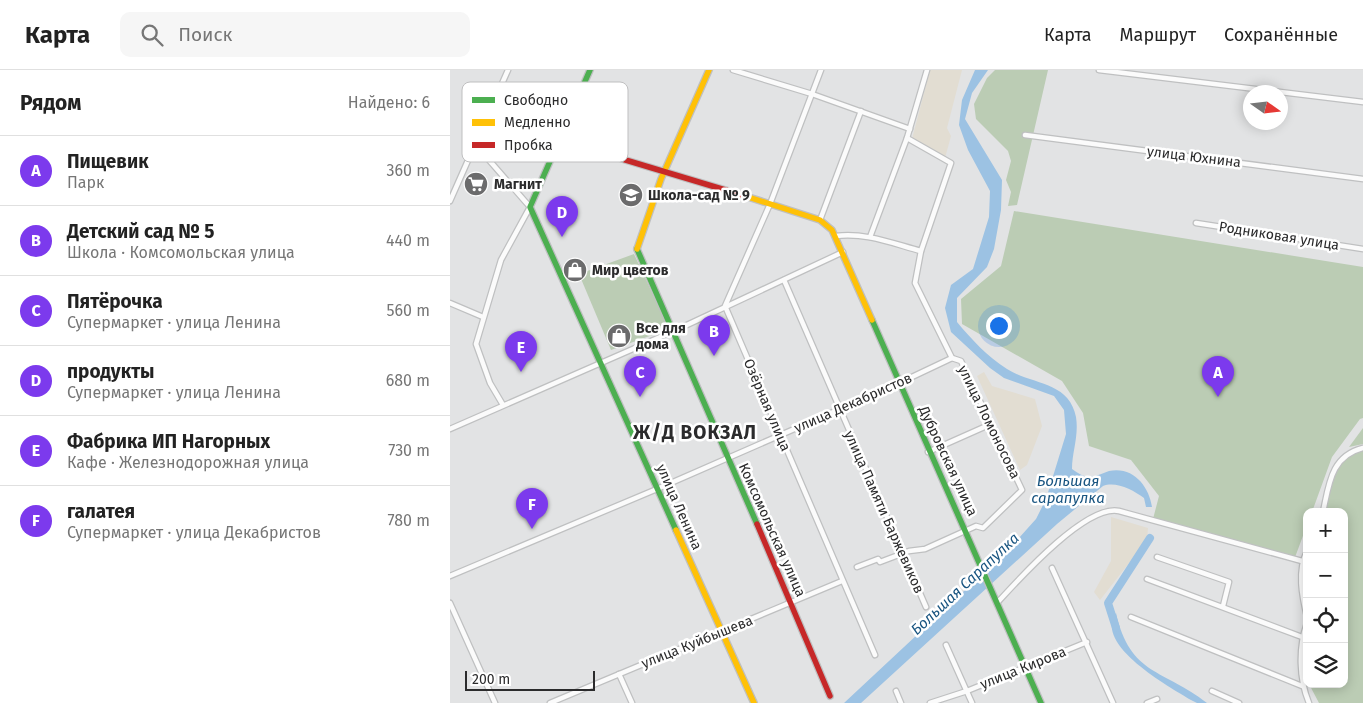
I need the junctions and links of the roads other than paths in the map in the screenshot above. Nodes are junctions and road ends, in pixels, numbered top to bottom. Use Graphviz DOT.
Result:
graph roads {
  1 [pos="508,70"];
  2 [pos="590,70"];
  3 [pos="709,70"];
  4 [pos="733,70"];
  5 [pos="821,70"];
  6 [pos="927,70"];
  7 [pos="1099,70"];
  8 [pos="503,82"];
  9 [pos="585,82"];
  10 [pos="812,94"];
  11 [pos="1363,102"];
  12 [pos="861,111"];
  13 [pos="910,129"];
  14 [pos="1025,135"];
  15 [pos="907,138"];
  16 [pos="628,160"];
  17 [pos="467,162"];
  18 [pos="491,162"];
  19 [pos="549,162"];
  20 [pos="665,171"];
  21 [pos="1363,179"];
  22 [pos="450,201"];
  23 [pos="770,204"];
  24 [pos="530,207"];
  25 [pos="820,220"];
  26 [pos="1196,222"];
  27 [pos="836,236"];
  28 [pos="870,237"];
  29 [pos="1363,249"];
  30 [pos="921,251"];
  31 [pos="843,252"];
  32 [pos="784,280"];
  33 [pos="450,303"];
  34 [pos="726,306"];
  35 [pos="483,317"];
  36 [pos="674,331"];
  37 [pos="952,358"];
  38 [pos="601,363"];
  39 [pos="899,383"];
  40 [pos="502,405"];
  41 [pos="839,409"];
  42 [pos="991,424"];
  43 [pos="450,429"];
  44 [pos="780,435"];
  45 [pos="1363,448"];
  46 [pos="928,452"];
  47 [pos="727,458"];
  48 [pos="657,489"];
  49 [pos="1324,508"];
  50 [pos="966,530"];
  51 [pos="902,553"];
  52 [pos="1306,553"];
  53 [pos="1157,556"];
  54 [pos="1302,561"];
  55 [pos="857,567"];
  56 [pos="1052,568"];
  57 [pos="450,576"];
  58 [pos="1147,579"];
  59 [pos="842,581"];
  60 [pos="1303,600"];
  61 [pos="996,601"];
  62 [pos="450,603"];
  63 [pos="790,604"];
  64 [pos="1222,606"];
  65 [pos="926,607"];
  66 [pos="1130,617"];
  67 [pos="721,632"];
  68 [pos="1302,637"];
  69 [pos="1087,642"];
  70 [pos="946,645"];
  71 [pos="875,655"];
  72 [pos="1025,667"];
  73 [pos="619,674"];
  74 [pos="1302,686"];
  75 [pos="896,691"];
  76 [pos="967,691"];
  77 [pos="1212,691"];
  78 [pos="830,696"];
  79 [pos="1157,699"];
  80 [pos="495,703"];
  81 [pos="550,703"];
  82 [pos="632,703"];
  83 [pos="754,703"];
  84 [pos="902,703"];
  85 [pos="930,703"];
  86 [pos="972,703"];
  87 [pos="1041,703"];
  88 [pos="1113,703"];
  89 [pos="1147,703"];
  90 [pos="1239,703"];
  91 [pos="1309,703"];
  1 -- 8 [label="street"];
  2 -- 9 [label="street"];
  3 -- 20 [label="street, Комсомольская улица"];
  4 -- 10 [label="street"];
  5 -- 10 [label="street"];
  6 -- 13 [label="street"];
  7 -- 11 [label="street"];
  10 -- 12 [label="street"];
  10 -- 23 [label="street"];
  12 -- 13 [label="street"];
  12 -- 25 [label="street"];
  13 -- 15 [label="street"];
  14 -- 21 [label="street, улица Юхнина"];
  15 -- 28 [label="street"];
  15 -- 30 [label="street, улица Ломоносова"];
  16 -- 20 [label="street"];
  17 -- 22 [label="street"];
  18 -- 24 [label="street, улица Ленина"];
  19 -- 24 [label="street"];
  20 -- 23 [label="street"];
  20 -- 36 [label="street, Комсомольская улица"];
  23 -- 25 [label="street"];
  23 -- 34 [label="street"];
  24 -- 35 [label="street"];
  24 -- 38 [label="street, улица Ленина"];
  25 -- 27 [label="street, Дубровская улица"];
  26 -- 29 [label="street, Родниковая улица"];
  27 -- 28 [label="street"];
  27 -- 31 [label="street, Дубровская улица"];
  28 -- 30 [label="street"];
  30 -- 37 [label="street, улица Ломоносова"];
  31 -- 32 [label="street"];
  31 -- 39 [label="street, Дубровская улица"];
  32 -- 34 [label="street"];
  32 -- 41 [label="street, улица Памяти Баржевиков"];
  33 -- 35 [label="street"];
  34 -- 36 [label="street"];
  34 -- 44 [label="street, Озёрная улица"];
  35 -- 40 [label="street"];
  36 -- 38 [label="street"];
  36 -- 47 [label="street, Комсомольская улица"];
  37 -- 39 [label="street, улица Декабристов"];
  37 -- 42 [label="street, улица Ломоносова"];
  38 -- 40 [label="street"];
  38 -- 48 [label="street, улица Ленина"];
  39 -- 41 [label="street, улица Декабристов"];
  39 -- 46 [label="street, Дубровская улица"];
  40 -- 43 [label="street"];
  41 -- 44 [label="street, улица Декабристов"];
  41 -- 51 [label="street, улица Памяти Баржевиков"];
  42 -- 46 [label="street"];
  42 -- 50 [label="street, улица Ломоносова"];
  44 -- 47 [label="street, улица Декабристов"];
  44 -- 59 [label="street, Озёрная улица"];
  45 -- 49 [label="street"];
  46 -- 50 [label="street, Дубровская улица"];
  47 -- 48 [label="street, улица Декабристов"];
  47 -- 63 [label="street, Комсомольская улица"];
  48 -- 57 [label="street, улица Декабристов"];
  48 -- 67 [label="street, улица Ленина"];
  50 -- 51 [label="street"];
  50 -- 61 [label="street, Дубровская улица"];
  51 -- 55 [label="street"];
  51 -- 65 [label="street, улица Памяти Баржевиков"];
  52 -- 54 [label="street"];
  53 -- 64 [label="street"];
  54 -- 60 [label="street"];
  54 -- 61 [label="street"];
  56 -- 69 [label="street"];
  58 -- 64 [label="street"];
  59 -- 63 [label="street, улица Куйбышева"];
  59 -- 71 [label="street, Озёрная улица"];
  61 -- 72 [label="street, Дубровская улица"];
  62 -- 80 [label="street"];
  63 -- 67 [label="street, улица Куйбышева"];
  63 -- 78 [label="street, Комсомольская улица"];
  64 -- 68 [label="street"];
  66 -- 74 [label="street"];
  67 -- 73 [label="street, улица Куйбышева"];
  67 -- 83 [label="street, улица Ленина"];
  68 -- 74 [label="street"];
  69 -- 72 [label="street, улица Кирова"];
  69 -- 88 [label="street"];
  70 -- 76 [label="street"];
  72 -- 76 [label="street, улица Кирова"];
  72 -- 87 [label="street, Дубровская улица"];
  73 -- 81 [label="street, улица Куйбышева"];
  73 -- 82 [label="street"];
  74 -- 91 [label="street"];
  75 -- 84 [label="street"];
  76 -- 85 [label="street, улица Кирова"];
  76 -- 86 [label="street"];
  77 -- 90 [label="street"];
  79 -- 89 [label="street"];
}
